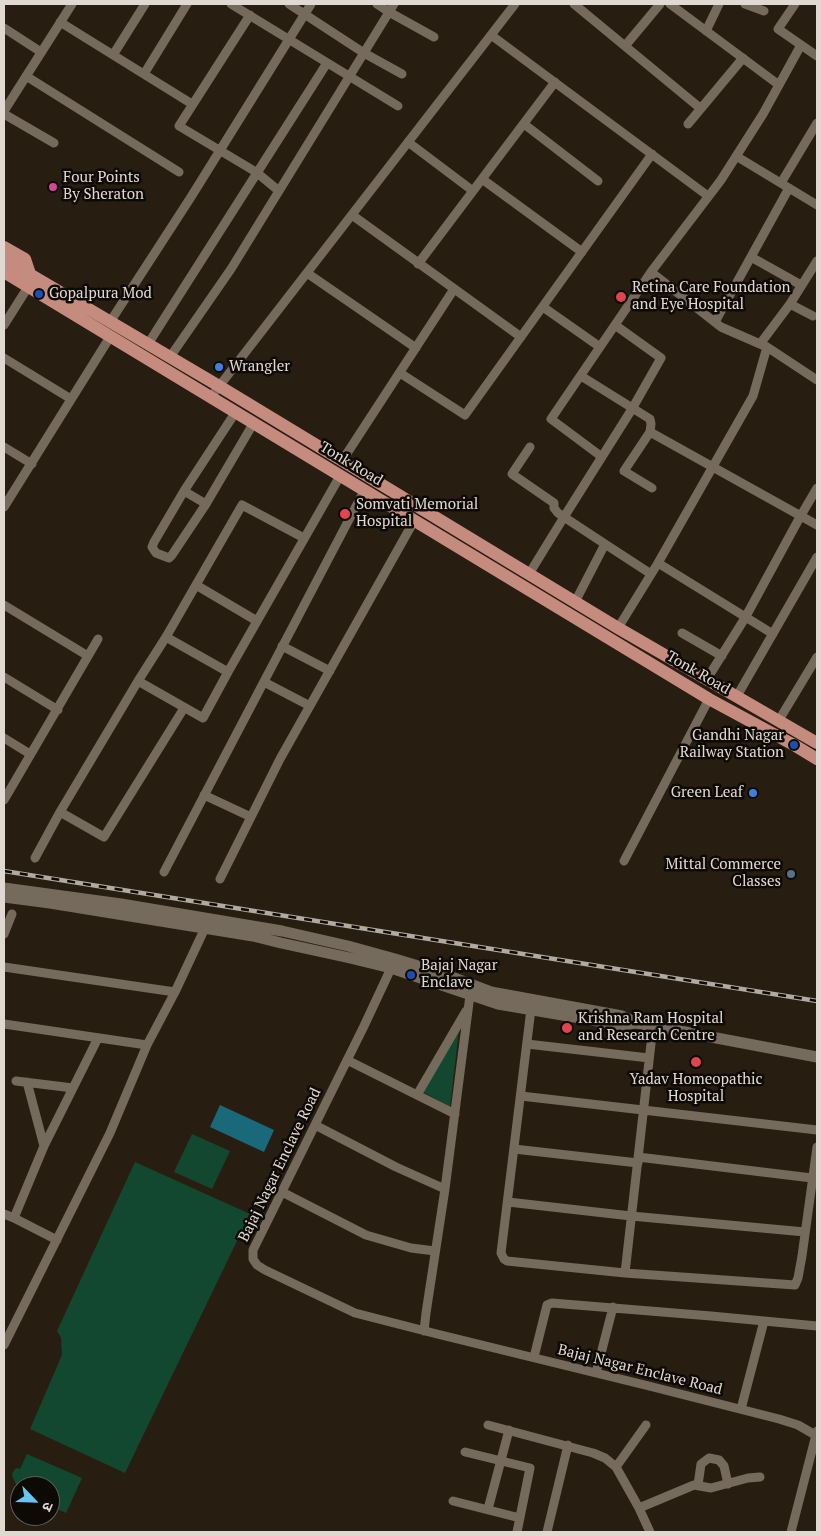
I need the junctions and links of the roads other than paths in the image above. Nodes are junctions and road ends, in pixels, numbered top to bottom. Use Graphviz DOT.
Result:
graph roads {
  1 [pos="72,4"];
  2 [pos="145,4"];
  3 [pos="187,4"];
  4 [pos="231,4"];
  5 [pos="289,4"];
  6 [pos="311,4"];
  7 [pos="377,4"];
  8 [pos="394,4"];
  9 [pos="515,4"];
  10 [pos="574,4"];
  11 [pos="660,4"];
  12 [pos="670,4"];
  13 [pos="719,4"];
  14 [pos="745,4"];
  15 [pos="795,4"];
  16 [pos="389,12"];
  17 [pos="764,12"];
  18 [pos="305,14"];
  19 [pos="250,15"];
  20 [pos="60,22"];
  21 [pos="4,28"];
  22 [pos="706,31"];
  23 [pos="491,35"];
  24 [pos="434,37"];
  25 [pos="289,39"];
  26 [pos="801,45"];
  27 [pos="625,46"];
  28 [pos="41,52"];
  29 [pos="364,53"];
  30 [pos="113,54"];
  31 [pos="817,56"];
  32 [pos="743,58"];
  33 [pos="327,63"];
  34 [pos="144,74"];
  35 [pos="402,74"];
  36 [pos="26,76"];
  37 [pos="350,76"];
  38 [pos="555,82"];
  39 [pos="779,85"];
  40 [pos="7,98"];
  41 [pos="192,104"];
  42 [pos="398,106"];
  43 [pos="700,108"];
  44 [pos="4,112"];
  45 [pos="817,123"];
  46 [pos="524,124"];
  47 [pos="688,124"];
  48 [pos="408,142"];
  49 [pos="54,143"];
  50 [pos="220,150"];
  51 [pos="652,154"];
  52 [pos="736,156"];
  53 [pos="179,172"];
  54 [pos="256,172"];
  55 [pos="482,178"];
  56 [pos="598,181"];
  57 [pos="781,183"];
  58 [pos="790,188"];
  59 [pos="279,191"];
  60 [pos="473,191"];
  61 [pos="708,196"];
  62 [pos="817,205"];
  63 [pos="352,215"];
  64 [pos="4,246"];
  65 [pos="582,252"];
  66 [pos="751,257"];
  67 [pos="4,259"];
  68 [pos="817,261"];
  69 [pos="418,264"];
  70 [pos="4,272"];
  71 [pos="651,272"];
  72 [pos="307,273"];
  73 [pos="4,280"];
  74 [pos="27,282"];
  75 [pos="801,285"];
  76 [pos="454,289"];
  77 [pos="790,304"];
  78 [pos="543,307"];
  79 [pos="816,315"];
  80 [pos="110,322"];
  81 [pos="715,322"];
  82 [pos="4,325"];
  83 [pos="615,325"];
  84 [pos="110,337"];
  85 [pos="521,337"];
  86 [pos="148,344"];
  87 [pos="764,346"];
  88 [pos="600,347"];
  89 [pos="416,348"];
  90 [pos="170,357"];
  91 [pos="4,358"];
  92 [pos="400,372"];
  93 [pos="581,376"];
  94 [pos="817,379"];
  95 [pos="220,386"];
  96 [pos="210,398"];
  97 [pos="72,399"];
  98 [pos="632,409"];
  99 [pos="235,413"];
  100 [pos="253,424"];
  101 [pos="650,432"];
  102 [pos="4,447"];
  103 [pos="530,447"];
  104 [pos="602,457"];
  105 [pos="342,461"];
  106 [pos="32,464"];
  107 [pos="714,467"];
  108 [pos="340,476"];
  109 [pos="652,488"];
  110 [pos="817,488"];
  111 [pos="184,491"];
  112 [pos="364,491"];
  113 [pos="206,504"];
  114 [pos="4,507"];
  115 [pos="800,516"];
  116 [pos="564,517"];
  117 [pos="414,521"];
  118 [pos="817,525"];
  119 [pos="304,538"];
  120 [pos="605,544"];
  121 [pos="817,557"];
  122 [pos="658,563"];
  123 [pos="529,574"];
  124 [pos="651,574"];
  125 [pos="196,585"];
  126 [pos="575,602"];
  127 [pos="4,605"];
  128 [pos="746,618"];
  129 [pos="257,621"];
  130 [pos="618,628"];
  131 [pos="682,633"];
  132 [pos="774,634"];
  133 [pos="166,637"];
  134 [pos="98,639"];
  135 [pos="282,646"];
  136 [pos="88,656"];
  137 [pos="722,656"];
  138 [pos="817,657"];
  139 [pos="330,670"];
  140 [pos="228,672"];
  141 [pos="808,672"];
  142 [pos="4,677"];
  143 [pos="817,677"];
  144 [pos="707,679"];
  145 [pos="138,681"];
  146 [pos="264,682"];
  147 [pos="737,696"];
  148 [pos="708,699"];
  149 [pos="310,706"];
  150 [pos="184,708"];
  151 [pos="58,710"];
  152 [pos="779,720"];
  153 [pos="4,738"];
  154 [pos="817,743"];
  155 [pos="30,754"];
  156 [pos="817,759"];
  157 [pos="204,795"];
  158 [pos="4,800"];
  159 [pos="60,812"];
  160 [pos="251,817"];
  161 [pos="35,858"];
  162 [pos="624,861"];
  163 [pos="164,872"];
  164 [pos="220,879"];
  165 [pos="4,888"];
  166 [pos="4,897"];
  167 [pos="12,914"];
  168 [pos="205,928"];
  169 [pos="4,934"];
  170 [pos="393,964"];
  171 [pos="4,967"];
  172 [pos="175,992"];
  173 [pos="469,1001"];
  174 [pos="531,1009"];
  175 [pos="636,1023"];
  176 [pos="4,1024"];
  177 [pos="652,1026"];
  178 [pos="98,1038"];
  179 [pos="526,1044"];
  180 [pos="147,1045"];
  181 [pos="817,1057"];
  182 [pos="649,1058"];
  183 [pos="348,1060"];
  184 [pos="16,1081"];
  185 [pos="27,1082"];
  186 [pos="73,1088"];
  187 [pos="416,1095"];
  188 [pos="521,1096"];
  189 [pos="644,1110"];
  190 [pos="455,1114"];
  191 [pos="316,1125"];
  192 [pos="817,1130"];
  193 [pos="44,1146"];
  194 [pos="817,1146"];
  195 [pos="514,1149"];
  196 [pos="638,1160"];
  197 [pos="812,1178"];
  198 [pos="444,1189"];
  199 [pos="282,1192"];
  200 [pos="508,1202"];
  201 [pos="4,1214"];
  202 [pos="632,1216"];
  203 [pos="14,1218"];
  204 [pos="805,1232"];
  205 [pos="57,1240"];
  206 [pos="435,1252"];
  207 [pos="625,1273"];
  208 [pos="613,1307"];
  209 [pos="764,1321"];
  210 [pos="817,1326"];
  211 [pos="424,1331"];
  212 [pos="4,1345"];
  213 [pos="534,1357"];
  214 [pos="596,1373"];
  215 [pos="741,1409"];
  216 [pos="488,1425"];
  217 [pos="646,1425"];
  218 [pos="509,1430"];
  219 [pos="817,1434"];
  220 [pos="568,1445"];
  221 [pos="815,1450"];
  222 [pos="465,1452"];
  223 [pos="500,1461"];
  224 [pos="616,1467"];
  225 [pos="760,1477"];
  226 [pos="728,1484"];
  227 [pos="698,1485"];
  228 [pos="453,1501"];
  229 [pos="639,1508"];
  230 [pos="488,1509"];
  231 [pos="520,1518"];
  232 [pos="517,1532"];
  233 [pos="547,1532"];
  234 [pos="650,1532"];
  235 [pos="791,1532"];
  1 -- 20 [label="street"];
  2 -- 30 [label="street"];
  3 -- 34 [label="street"];
  4 -- 19 [label="street"];
  5 -- 18 [label="street"];
  6 -- 18 [label="street"];
  7 -- 16 [label="street"];
  8 -- 16 [label="street"];
  9 -- 23 [label="street"];
  10 -- 27 [label="street"];
  11 -- 27 [label="street"];
  12 -- 22 [label="street"];
  13 -- 22 [label="street"];
  14 -- 17 [label="street"];
  15 -- 26 [label="street"];
  16 -- 24 [label="street"];
  16 -- 29 [label="street"];
  18 -- 25 [label="street"];
  18 -- 29 [label="street"];
  19 -- 25 [label="street"];
  19 -- 41 [label="street"];
  20 -- 28 [label="street"];
  20 -- 30 [label="street"];
  21 -- 28 [label="street"];
  22 -- 32 [label="street"];
  23 -- 38 [label="street"];
  23 -- 48 [label="street"];
  25 -- 33 [label="street"];
  25 -- 50 [label="street"];
  26 -- 31 [label="street"];
  26 -- 39 [label="street"];
  27 -- 43 [label="street"];
  28 -- 36 [label="street"];
  29 -- 35 [label="street"];
  29 -- 37 [label="street"];
  30 -- 34 [label="street"];
  32 -- 39 [label="street"];
  32 -- 43 [label="street"];
  33 -- 37 [label="street"];
  33 -- 54 [label="street"];
  34 -- 41 [label="street"];
  36 -- 40 [label="street"];
  36 -- 53 [label="street"];
  37 -- 42 [label="street"];
  37 -- 59 [label="street"];
  38 -- 46 [label="street"];
  38 -- 51 [label="street"];
  39 -- 52 [label="street"];
  40 -- 44 [label="street"];
  41 -- 50 [label="street"];
  43 -- 47 [label="street"];
  44 -- 49 [label="street"];
  45 -- 57 [label="street"];
  46 -- 55 [label="street"];
  46 -- 56 [label="street"];
  48 -- 60 [label="street"];
  48 -- 63 [label="street"];
  50 -- 54 [label="street"];
  50 -- 80 [label="street"];
  51 -- 61 [label="street"];
  51 -- 65 [label="street"];
  52 -- 57 [label="street"];
  52 -- 61 [label="street"];
  54 -- 59 [label="street"];
  54 -- 86 [label="street"];
  55 -- 60 [label="street"];
  55 -- 65 [label="street"];
  57 -- 58 [label="street"];
  58 -- 62 [label="street"];
  58 -- 66 [label="street"];
  59 -- 90 [label="street"];
  60 -- 69 [label="street"];
  61 -- 71 [label="street"];
  63 -- 69 [label="street"];
  63 -- 72 [label="street"];
  64 -- 74 [label="main road"];
  65 -- 78 [label="street"];
  66 -- 75 [label="street"];
  66 -- 81 [label="street"];
  67 -- 74 [label="main road"];
  68 -- 75 [label="street"];
  69 -- 76 [label="street"];
  70 -- 74 [label="main road"];
  71 -- 81 [label="street"];
  71 -- 83 [label="street"];
  72 -- 89 [label="street"];
  72 -- 95 [label="street"];
  73 -- 74 [label="main road"];
  74 -- 80 [label="main road, Tonk Road"];
  74 -- 82 [label="street"];
  74 -- 84 [label="main road, Tonk Road"];
  75 -- 77 [label="street"];
  76 -- 85 [label="street"];
  76 -- 89 [label="street"];
  77 -- 79 [label="street"];
  77 -- 87 [label="street"];
  78 -- 85 [label="street"];
  78 -- 88 [label="street"];
  80 -- 86 [label="main road, Tonk Road"];
  81 -- 87 [label="street"];
  83 -- 88 [label="street"];
  83 -- 98 [label="street"];
  84 -- 96 [label="main road, Tonk Road"];
  84 -- 97 [label="street"];
  85 -- 92 [label="street"];
  86 -- 90 [label="main road, Tonk Road"];
  87 -- 94 [label="street"];
  87 -- 107 [label="street"];
  88 -- 93 [label="street"];
  89 -- 92 [label="street"];
  90 -- 95 [label="main road, Tonk Road"];
  91 -- 97 [label="street"];
  92 -- 105 [label="street"];
  93 -- 98 [label="street"];
  93 -- 104 [label="street"];
  95 -- 96 [label="street"];
  95 -- 105 [label="main road, Tonk Road"];
  96 -- 99 [label="main road, Tonk Road"];
  97 -- 106 [label="street"];
  98 -- 101 [label="street"];
  98 -- 104 [label="street"];
  99 -- 100 [label="main road, Tonk Road"];
  99 -- 111 [label="street"];
  100 -- 108 [label="main road, Tonk Road"];
  100 -- 113 [label="street"];
  101 -- 107 [label="street"];
  101 -- 109 [label="street"];
  102 -- 106 [label="street"];
  103 -- 116 [label="street"];
  104 -- 116 [label="street"];
  105 -- 123 [label="main road, Tonk Road"];
  106 -- 114 [label="street"];
  107 -- 115 [label="street"];
  107 -- 122 [label="street"];
  108 -- 112 [label="main road, Tonk Road"];
  108 -- 119 [label="street"];
  110 -- 115 [label="street"];
  111 -- 113 [label="street"];
  111 -- 113 [label="street"];
  112 -- 117 [label="main road, Tonk Road"];
  112 -- 135 [label="street"];
  115 -- 118 [label="street"];
  115 -- 128 [label="street"];
  116 -- 120 [label="street"];
  116 -- 123 [label="street"];
  117 -- 139 [label="street"];
  117 -- 148 [label="main road, Tonk Road"];
  119 -- 125 [label="street"];
  119 -- 129 [label="street"];
  120 -- 124 [label="street"];
  120 -- 126 [label="street"];
  121 -- 132 [label="street"];
  122 -- 124 [label="street"];
  122 -- 128 [label="street"];
  123 -- 126 [label="main road, Tonk Road"];
  124 -- 130 [label="street"];
  125 -- 129 [label="street"];
  125 -- 133 [label="street"];
  126 -- 130 [label="main road, Tonk Road"];
  127 -- 136 [label="street"];
  128 -- 132 [label="street"];
  128 -- 137 [label="street"];
  129 -- 140 [label="street"];
  130 -- 144 [label="main road, Tonk Road"];
  131 -- 137 [label="street"];
  132 -- 147 [label="street"];
  133 -- 140 [label="street"];
  133 -- 145 [label="street"];
  134 -- 136 [label="street"];
  135 -- 139 [label="street"];
  135 -- 146 [label="street"];
  136 -- 151 [label="street"];
  137 -- 144 [label="street"];
  138 -- 141 [label="street"];
  139 -- 149 [label="street"];
  140 -- 150 [label="street"];
  141 -- 143 [label="street"];
  141 -- 152 [label="street"];
  142 -- 151 [label="street"];
  144 -- 147 [label="main road, Tonk Road"];
  145 -- 150 [label="street"];
  145 -- 159 [label="street"];
  146 -- 149 [label="street"];
  146 -- 157 [label="street"];
  147 -- 152 [label="main road, Tonk Road"];
  148 -- 156 [label="main road, Tonk Road"];
  148 -- 162 [label="street"];
  149 -- 160 [label="street"];
  150 -- 159 [label="street"];
  151 -- 155 [label="street"];
  152 -- 154 [label="main road, Tonk Road"];
  153 -- 155 [label="street"];
  155 -- 158 [label="street"];
  157 -- 160 [label="street"];
  157 -- 163 [label="street"];
  159 -- 161 [label="street"];
  160 -- 164 [label="street"];
  165 -- 170 [label="street"];
  166 -- 168 [label="street"];
  167 -- 169 [label="street"];
  168 -- 170 [label="street"];
  168 -- 172 [label="street"];
  170 -- 173 [label="street"];
  170 -- 175 [label="street"];
  170 -- 183 [label="street, Bajaj Nagar Enclave Road"];
  171 -- 172 [label="street"];
  172 -- 180 [label="street"];
  173 -- 174 [label="street"];
  173 -- 187 [label="street"];
  173 -- 190 [label="street"];
  174 -- 175 [label="street"];
  174 -- 179 [label="street"];
  175 -- 177 [label="street"];
  176 -- 178 [label="street"];
  177 -- 181 [label="street"];
  177 -- 182 [label="street"];
  178 -- 180 [label="street"];
  178 -- 186 [label="street"];
  179 -- 182 [label="street"];
  179 -- 188 [label="street"];
  180 -- 205 [label="street"];
  182 -- 189 [label="street"];
  183 -- 187 [label="street"];
  183 -- 191 [label="street, Bajaj Nagar Enclave Road"];
  184 -- 185 [label="street"];
  185 -- 186 [label="street"];
  185 -- 193 [label="street"];
  186 -- 193 [label="street"];
  187 -- 190 [label="street"];
  188 -- 189 [label="street"];
  188 -- 195 [label="street"];
  189 -- 192 [label="street"];
  189 -- 196 [label="street"];
  190 -- 198 [label="street"];
  191 -- 198 [label="street"];
  191 -- 199 [label="street, Bajaj Nagar Enclave Road"];
  193 -- 203 [label="street"];
  194 -- 197 [label="street"];
  195 -- 196 [label="street"];
  195 -- 200 [label="street"];
  196 -- 197 [label="street"];
  196 -- 202 [label="street"];
  197 -- 204 [label="street"];
  198 -- 206 [label="street"];
  199 -- 206 [label="street"];
  199 -- 211 [label="street, Bajaj Nagar Enclave Road"];
  200 -- 202 [label="street"];
  200 -- 207 [label="street"];
  201 -- 203 [label="street"];
  202 -- 204 [label="street"];
  202 -- 207 [label="street"];
  203 -- 205 [label="street"];
  204 -- 207 [label="street"];
  205 -- 212 [label="street"];
  206 -- 211 [label="street"];
  208 -- 209 [label="street"];
  208 -- 213 [label="street"];
  208 -- 214 [label="street"];
  209 -- 210 [label="street"];
  209 -- 215 [label="street"];
  211 -- 213 [label="street, Bajaj Nagar Enclave Road"];
  213 -- 214 [label="street, Bajaj Nagar Enclave Road"];
  214 -- 215 [label="street, Bajaj Nagar Enclave Road"];
  215 -- 219 [label="street, Bajaj Nagar Enclave Road"];
  216 -- 218 [label="street"];
  217 -- 224 [label="street"];
  218 -- 220 [label="street"];
  218 -- 223 [label="street"];
  219 -- 221 [label="street"];
  220 -- 224 [label="street"];
  220 -- 233 [label="street"];
  221 -- 235 [label="street"];
  222 -- 223 [label="street"];
  223 -- 230 [label="street"];
  223 -- 231 [label="street"];
  224 -- 229 [label="street"];
  225 -- 226 [label="street"];
  226 -- 227 [label="street"];
  226 -- 227 [label="street"];
  227 -- 229 [label="street"];
  228 -- 230 [label="street"];
  229 -- 234 [label="street"];
  230 -- 231 [label="street"];
  231 -- 232 [label="street"];
}
